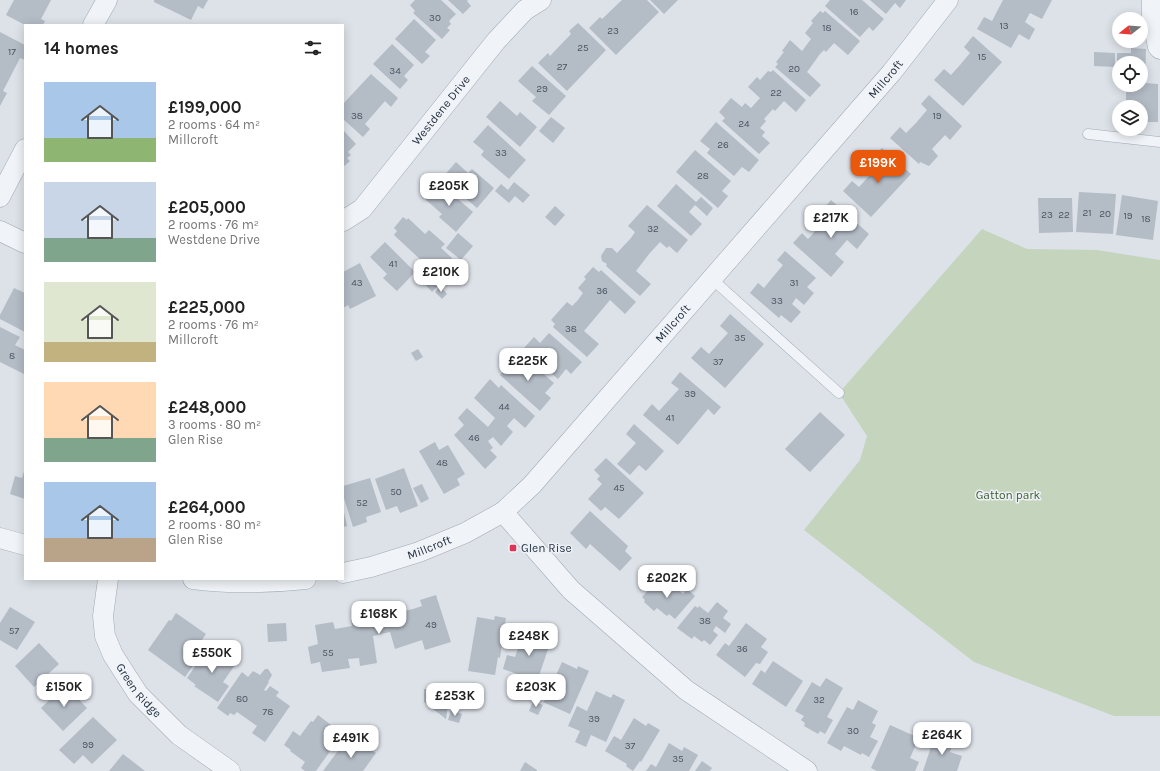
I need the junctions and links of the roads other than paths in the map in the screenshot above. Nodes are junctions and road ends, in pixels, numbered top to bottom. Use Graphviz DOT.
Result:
graph roads {
  1 [pos="107,0"];
  2 [pos="541,0"];
  3 [pos="948,0"];
  4 [pos="1152,0"];
  5 [pos="94,24"];
  6 [pos="1160,49"];
  7 [pos="1088,134"];
  8 [pos="1160,142"];
  9 [pos="24,150"];
  10 [pos="5,172"];
  11 [pos="0,197"];
  12 [pos="344,221"];
  13 [pos="0,231"];
  14 [pos="24,243"];
  15 [pos="712,279"];
  16 [pos="839,393"];
  17 [pos="503,512"];
  18 [pos="0,538"];
  19 [pos="24,545"];
  20 [pos="344,573"];
  21 [pos="108,580"];
  22 [pos="201,580"];
  23 [pos="296,580"];
  24 [pos="230,771"];
  25 [pos="807,771"];
  1 -- 5 [label="street"];
  2 -- 12 [label="street, Westdene Drive"];
  3 -- 15 [label="street, Millcroft"];
  4 -- 6 [label="street"];
  7 -- 8 [label="lane"];
  9 -- 10 [label="street"];
  10 -- 11 [label="street"];
  13 -- 14 [label="street"];
  15 -- 16 [label="lane"];
  15 -- 17 [label="street, Millcroft"];
  17 -- 20 [label="street, Millcroft"];
  17 -- 25 [label="street"];
  18 -- 19 [label="street"];
  21 -- 24 [label="street, Green Ridge"];
  22 -- 23 [label="street"];
}
